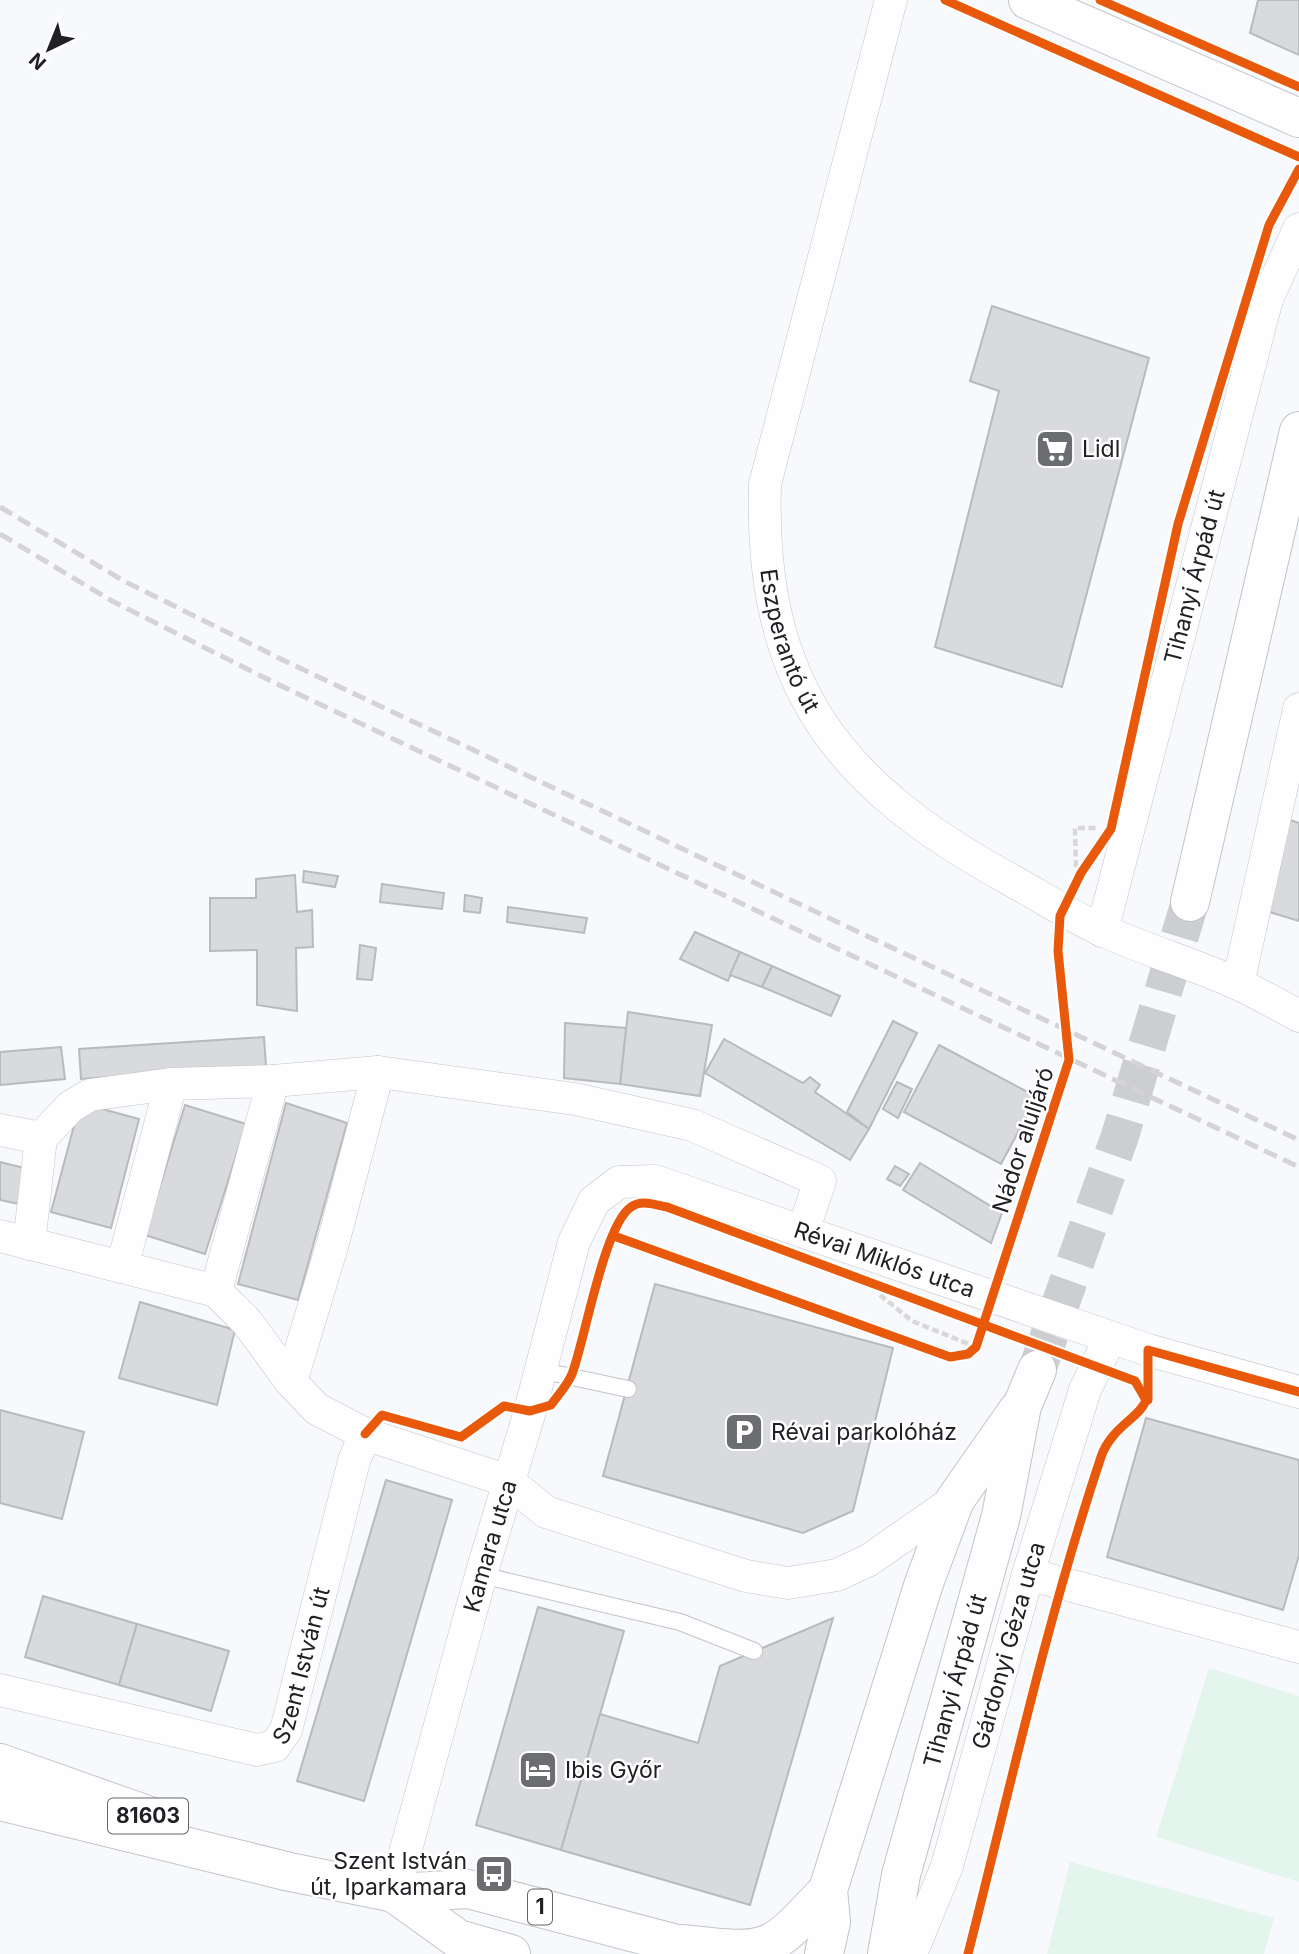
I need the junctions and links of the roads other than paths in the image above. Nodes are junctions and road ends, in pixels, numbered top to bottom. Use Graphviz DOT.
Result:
graph roads {
  1 [pos="891,0"];
  2 [pos="1028,0"];
  3 [pos="1299,118"];
  4 [pos="1299,229"];
  5 [pos="1299,431"];
  6 [pos="1299,709"];
  7 [pos="1190,902"];
  8 [pos="1102,930"];
  9 [pos="1238,984"];
  10 [pos="1299,1016"];
  11 [pos="378,1072"];
  12 [pos="273,1081"];
  13 [pos="171,1084"];
  14 [pos="0,1130"];
  15 [pos="41,1138"];
  16 [pos="594,1201"];
  17 [pos="803,1231"];
  18 [pos="14,1240"];
  19 [pos="122,1267"];
  20 [pos="216,1291"];
  21 [pos="1110,1338"];
  22 [pos="539,1370"];
  23 [pos="1037,1370"];
  24 [pos="291,1382"];
  25 [pos="628,1388"];
  26 [pos="1299,1392"];
  27 [pos="1022,1406"];
  28 [pos="365,1434"];
  29 [pos="508,1481"];
  30 [pos="955,1500"];
  31 [pos="481,1574"];
  32 [pos="1028,1574"];
  33 [pos="1299,1647"];
  34 [pos="754,1651"];
  35 [pos="0,1690"];
  36 [pos="0,1763"];
  37 [pos="0,1801"];
  38 [pos="0,1828"];
  39 [pos="290,1872"];
  40 [pos="828,1891"];
  41 [pos="394,1893"];
  42 [pos="699,1949"];
  43 [pos="511,1954"];
  44 [pos="824,1954"];
  45 [pos="887,1954"];
  46 [pos="911,1954"];
  1 -- 8 [label="street, Eszperantó út"];
  2 -- 3 [label="street"];
  4 -- 8 [label="street, Tihanyi Árpád út"];
  5 -- 7 [label="street"];
  6 -- 9 [label="street"];
  8 -- 9 [label="street, Eszperantó út"];
  9 -- 10 [label="street, Eszperantó út"];
  11 -- 12 [label="street"];
  11 -- 17 [label="street"];
  11 -- 24 [label="street"];
  12 -- 13 [label="street"];
  12 -- 20 [label="street"];
  13 -- 15 [label="street"];
  13 -- 19 [label="street"];
  14 -- 15 [label="street"];
  15 -- 18 [label="street"];
  16 -- 17 [label="street, Révai Miklós utca"];
  16 -- 22 [label="street, Kamara utca"];
  17 -- 21 [label="street, Révai Miklós utca"];
  18 -- 19 [label="street"];
  19 -- 20 [label="street"];
  20 -- 24 [label="street"];
  21 -- 26 [label="street, Révai Miklós utca"];
  21 -- 32 [label="street, Gárdonyi Géza utca"];
  22 -- 25 [label="lane"];
  22 -- 29 [label="street, Kamara utca"];
  23 -- 27 [label="street, Tihanyi Árpád út"];
  24 -- 28 [label="street"];
  27 -- 30 [label="street, Tihanyi Árpád út"];
  27 -- 45 [label="street, Tihanyi Árpád út"];
  28 -- 29 [label="street"];
  28 -- 35 [label="street, Szent István út"];
  29 -- 30 [label="street"];
  29 -- 31 [label="street, Kamara utca"];
  30 -- 40 [label="street, Tihanyi Árpád út"];
  31 -- 34 [label="lane"];
  31 -- 41 [label="street, Kamara utca"];
  32 -- 33 [label="street"];
  32 -- 46 [label="street, Gárdonyi Géza utca"];
  36 -- 39 [label="street, 81603"];
  37 -- 39 [label="street, 1"];
  38 -- 39 [label="street"];
  39 -- 41 [label="street, 1"];
  40 -- 42 [label="street, Tihanyi Árpád út"];
  40 -- 44 [label="street, Tihanyi Árpád út"];
  41 -- 42 [label="street, 1"];
  41 -- 43 [label="street, 1"];
}
